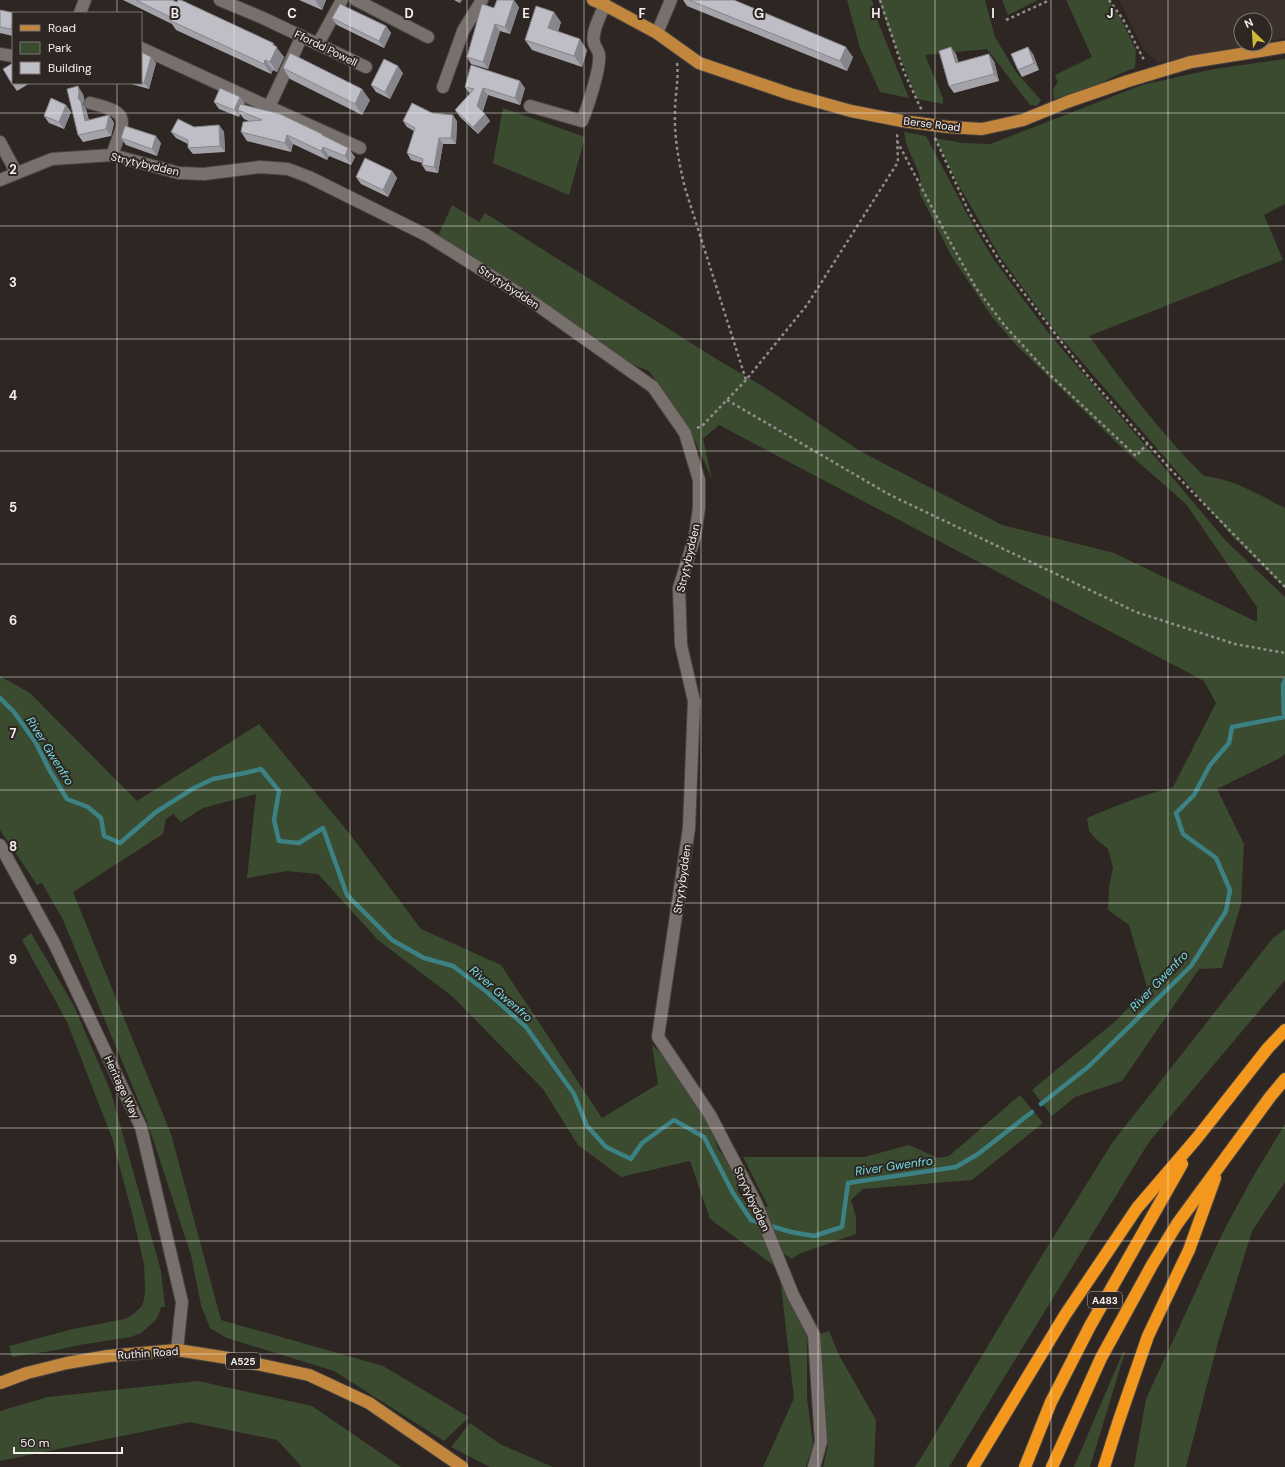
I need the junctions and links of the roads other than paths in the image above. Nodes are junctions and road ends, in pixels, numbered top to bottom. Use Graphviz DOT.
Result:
graph roads {
  1 [pos="85,0"];
  2 [pos="220,0"];
  3 [pos="342,0"];
  4 [pos="356,0"];
  5 [pos="482,0"];
  6 [pos="592,0"];
  7 [pos="671,0"];
  8 [pos="605,4"];
  9 [pos="80,12"];
  10 [pos="657,33"];
  11 [pos="302,36"];
  12 [pos="428,36"];
  13 [pos="318,44"];
  14 [pos="1285,47"];
  15 [pos="142,48"];
  16 [pos="0,54"];
  17 [pos="12,56"];
  18 [pos="366,67"];
  19 [pos="443,87"];
  20 [pos="90,103"];
  21 [pos="530,106"];
  22 [pos="268,107"];
  23 [pos="0,142"];
  24 [pos="360,148"];
  25 [pos="112,155"];
  26 [pos="16,172"];
  27 [pos="0,180"];
  28 [pos="0,844"];
  29 [pos="1285,1030"];
  30 [pos="1285,1079"];
  31 [pos="1197,1138"];
  32 [pos="1221,1164"];
  33 [pos="178,1350"];
  34 [pos="0,1382"];
  35 [pos="455,1465"];
  36 [pos="814,1467"];
  37 [pos="973,1467"];
  38 [pos="1025,1467"];
  39 [pos="1052,1467"];
  40 [pos="1104,1467"];
  1 -- 9 [label="street"];
  2 -- 11 [label="street, Ffordd Powell"];
  3 -- 13 [label="street"];
  4 -- 12 [label="street"];
  5 -- 19 [label="street"];
  6 -- 8 [label="main road, Berse Road"];
  7 -- 10 [label="street"];
  8 -- 10 [label="main road, Berse Road"];
  8 -- 21 [label="street"];
  10 -- 14 [label="main road, Berse Road, bridge"];
  11 -- 13 [label="street, Ffordd Powell"];
  11 -- 22 [label="street"];
  13 -- 18 [label="street, Ffordd Powell"];
  15 -- 22 [label="street"];
  16 -- 17 [label="street"];
  20 -- 25 [label="street"];
  22 -- 24 [label="street"];
  23 -- 26 [label="street"];
  25 -- 26 [label="street, Strytybydden"];
  25 -- 36 [label="street, Strytybydden"];
  26 -- 27 [label="street, Strytybydden"];
  28 -- 33 [label="street, Heritage Way"];
  29 -- 31 [label="highway, A483"];
  30 -- 32 [label="highway, A483"];
  31 -- 37 [label="highway"];
  31 -- 38 [label="highway, A483"];
  32 -- 39 [label="highway, A483"];
  32 -- 40 [label="highway, A483"];
  33 -- 34 [label="main road, Ruthin Road / A525"];
  33 -- 35 [label="main road, Ruthin Road / A525"];
}
